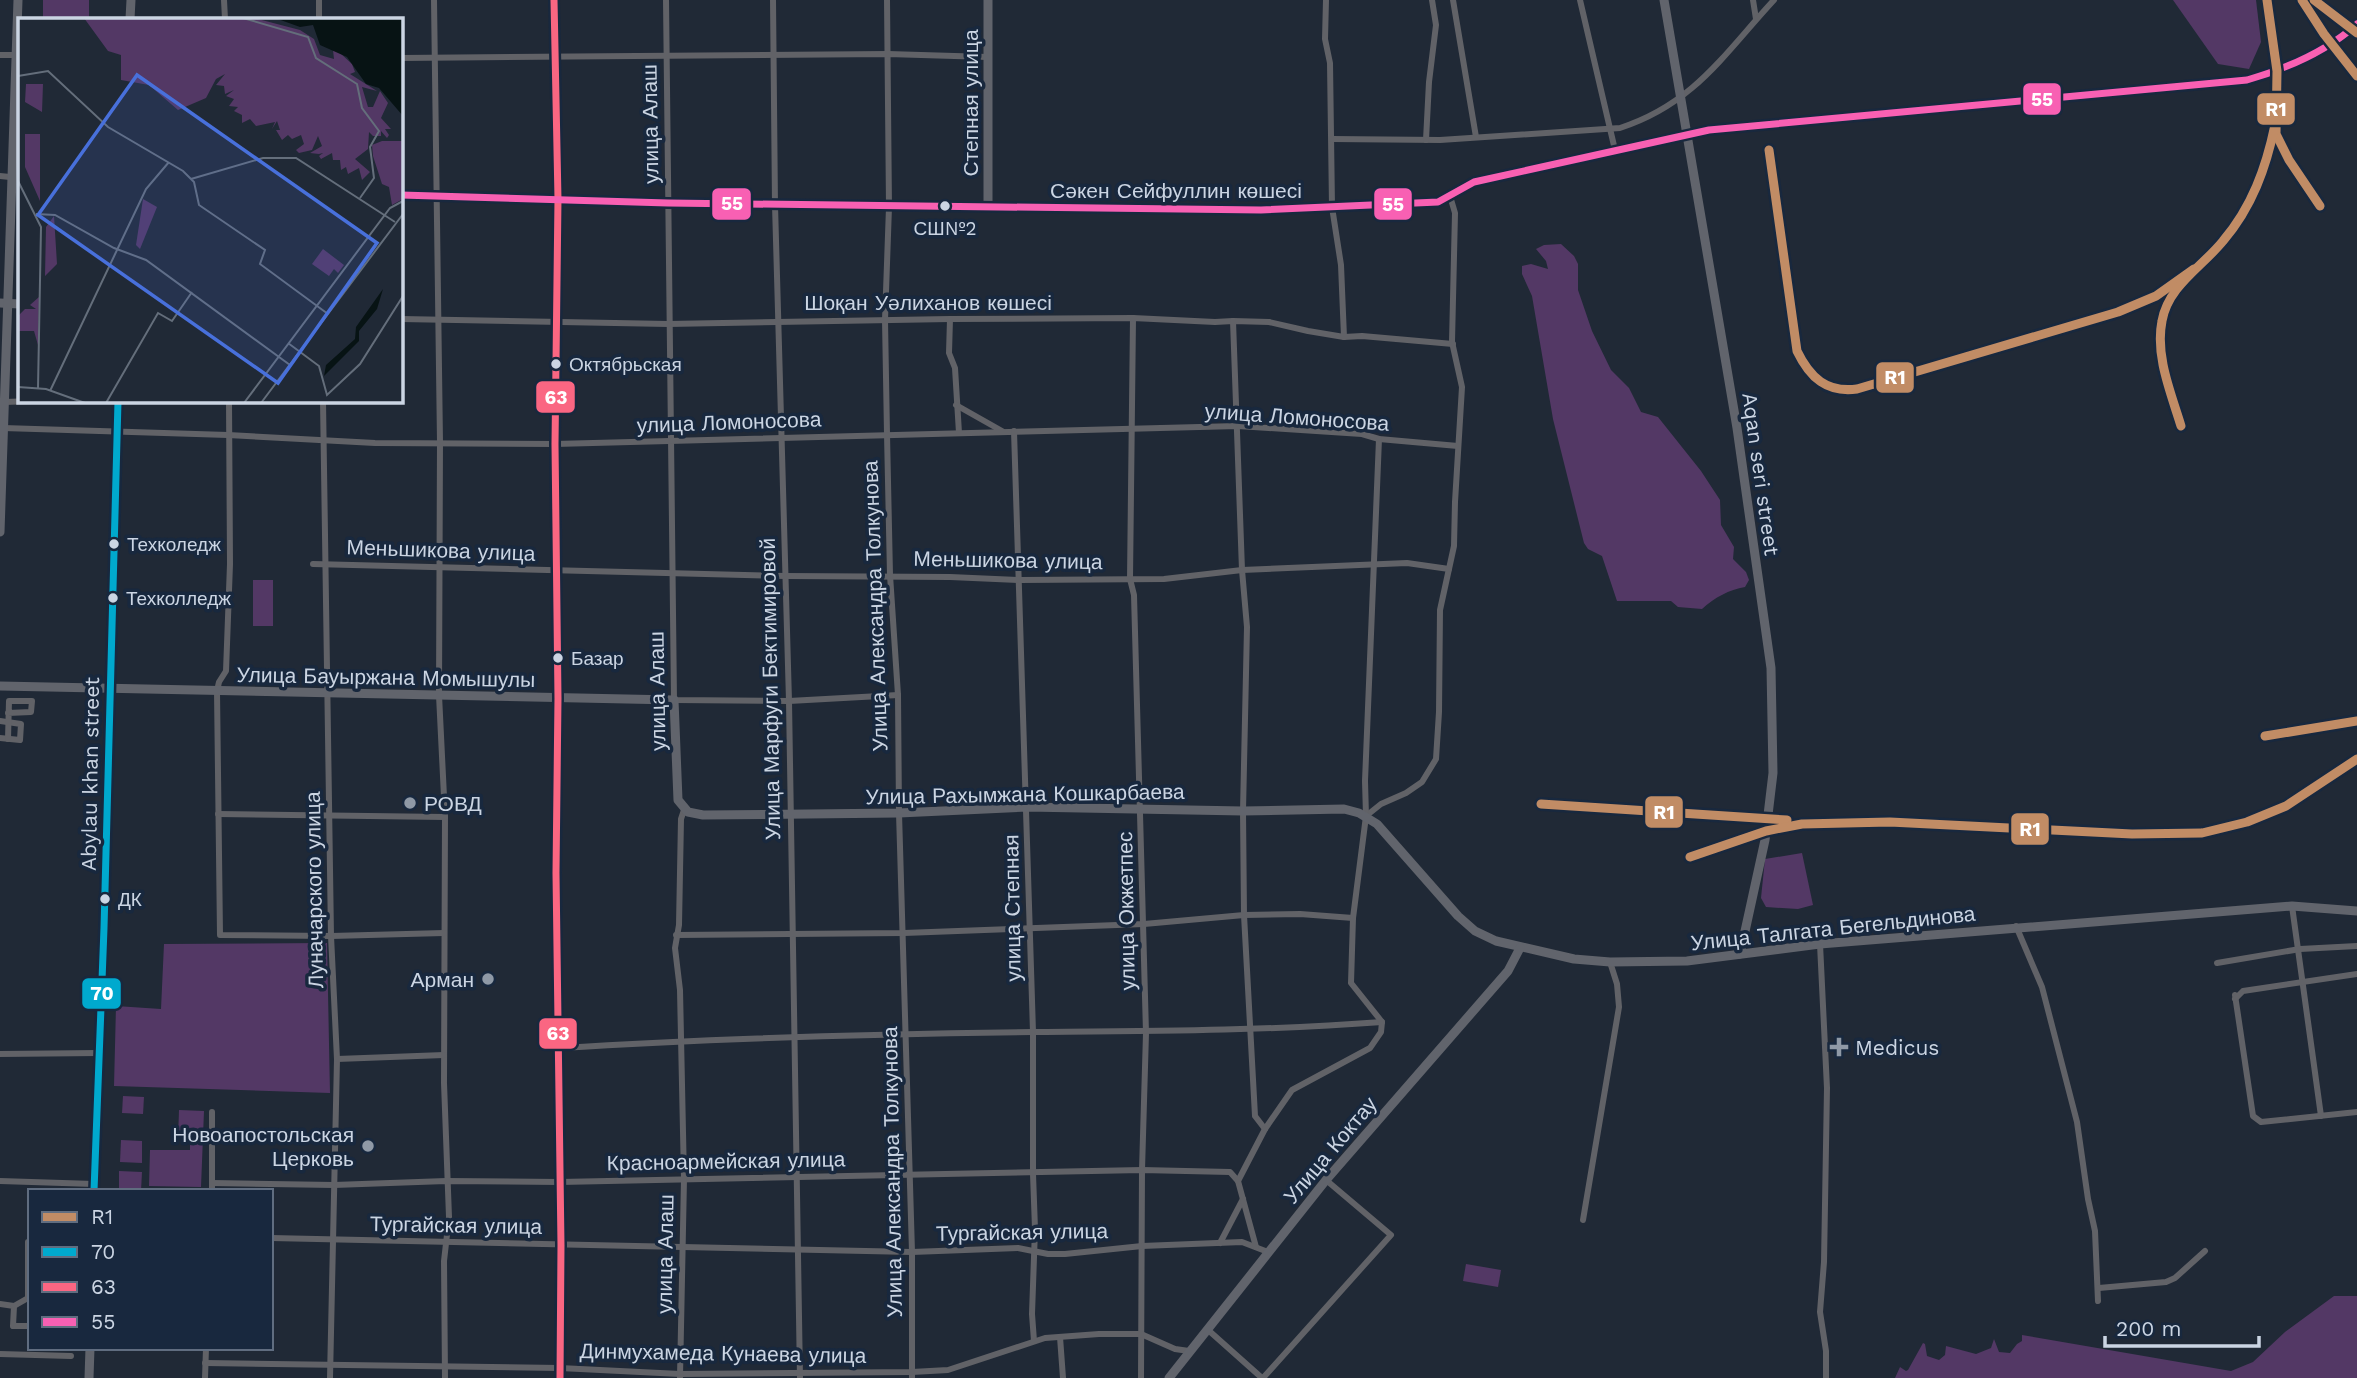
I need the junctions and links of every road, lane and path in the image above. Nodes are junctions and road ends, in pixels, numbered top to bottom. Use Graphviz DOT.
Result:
graph roads {
  1 [pos="18,0"];
  2 [pos="131,0"];
  3 [pos="224,0"];
  4 [pos="319,0"];
  5 [pos="434,0"];
  6 [pos="554,0"];
  7 [pos="666,0"];
  8 [pos="773,0"];
  9 [pos="887,0"];
  10 [pos="988,0"];
  11 [pos="1326,0"];
  12 [pos="1432,0"];
  13 [pos="1453,0"];
  14 [pos="1580,0"];
  15 [pos="1664,0"];
  16 [pos="1753,0"];
  17 [pos="1774,0"];
  18 [pos="131,18"];
  19 [pos="225,18"];
  20 [pos="319,18"];
  21 [pos="1756,19"];
  22 [pos="2357,24"];
  23 [pos="888,54"];
  24 [pos="0,55"];
  25 [pos="15,55"];
  26 [pos="773,55"];
  27 [pos="434,57"];
  28 [pos="554,57"];
  29 [pos="666,57"];
  30 [pos="988,57"];
  31 [pos="402,58"];
  32 [pos="1682,98"];
  33 [pos="1610,127"];
  34 [pos="1688,134"];
  35 [pos="1476,137"];
  36 [pos="1332,139"];
  37 [pos="1426,140"];
  38 [pos="1615,150"];
  39 [pos="10,177"];
  40 [pos="402,195"];
  41 [pos="436,196"];
  42 [pos="1450,196"];
  43 [pos="558,200"];
  44 [pos="668,203"];
  45 [pos="775,205"];
  46 [pos="988,205"];
  47 [pos="889,206"];
  48 [pos="1332,207"];
  49 [pos="4,303"];
  50 [pos="1133,318"];
  51 [pos="402,319"];
  52 [pos="950,319"];
  53 [pos="437,320"];
  54 [pos="885,320"];
  55 [pos="555,321"];
  56 [pos="779,321"];
  57 [pos="1233,321"];
  58 [pos="668,324"];
  59 [pos="1344,337"];
  60 [pos="1453,344"];
  61 [pos="5,402"];
  62 [pos="18,402"];
  63 [pos="118,402"];
  64 [pos="229,402"];
  65 [pos="323,402"];
  66 [pos="956,405"];
  67 [pos="1238,426"];
  68 [pos="2,428"];
  69 [pos="1132,430"];
  70 [pos="1014,431"];
  71 [pos="1004,432"];
  72 [pos="117,433"];
  73 [pos="959,433"];
  74 [pos="228,435"];
  75 [pos="887,435"];
  76 [pos="783,439"];
  77 [pos="1379,439"];
  78 [pos="324,440"];
  79 [pos="440,442"];
  80 [pos="671,442"];
  81 [pos="555,444"];
  82 [pos="1458,446"];
  83 [pos="0,532"];
  84 [pos="313,564"];
  85 [pos="1375,564"];
  86 [pos="326,565"];
  87 [pos="439,567"];
  88 [pos="1449,569"];
  89 [pos="1242,570"];
  90 [pos="556,571"];
  91 [pos="673,573"];
  92 [pos="890,575"];
  93 [pos="786,576"];
  94 [pos="1130,579"];
  95 [pos="1020,580"];
  96 [pos="0,686"];
  97 [pos="109,689"];
  98 [pos="217,691"];
  99 [pos="328,694"];
  100 [pos="439,695"];
  101 [pos="898,695"];
  102 [pos="558,698"];
  103 [pos="674,700"];
  104 [pos="789,701"];
  105 [pos="8,713"];
  106 [pos="4,722"];
  107 [pos="1027,807"];
  108 [pos="1141,809"];
  109 [pos="684,810"];
  110 [pos="1243,811"];
  111 [pos="899,813"];
  112 [pos="218,814"];
  113 [pos="789,814"];
  114 [pos="329,815"];
  115 [pos="1366,816"];
  116 [pos="444,817"];
  117 [pos="2292,906"];
  118 [pos="2357,911"];
  119 [pos="1244,915"];
  120 [pos="1353,918"];
  121 [pos="1144,924"];
  122 [pos="679,925"];
  123 [pos="2016,926"];
  124 [pos="1028,927"];
  125 [pos="444,933"];
  126 [pos="904,933"];
  127 [pos="793,934"];
  128 [pos="677,935"];
  129 [pos="686,935"];
  130 [pos="331,936"];
  131 [pos="1820,944"];
  132 [pos="2357,946"];
  133 [pos="1520,948"];
  134 [pos="2300,949"];
  135 [pos="1740,954"];
  136 [pos="1610,962"];
  137 [pos="2217,963"];
  138 [pos="2357,974"];
  139 [pos="2304,982"];
  140 [pos="1382,1022"];
  141 [pos="1251,1029"];
  142 [pos="1033,1032"];
  143 [pos="1146,1033"];
  144 [pos="907,1034"];
  145 [pos="796,1037"];
  146 [pos="681,1041"];
  147 [pos="559,1048"];
  148 [pos="99,1053"];
  149 [pos="0,1054"];
  150 [pos="444,1055"];
  151 [pos="337,1059"];
  152 [pos="212,1112"];
  153 [pos="2357,1112"];
  154 [pos="2321,1116"];
  155 [pos="1265,1129"];
  156 [pos="1142,1171"];
  157 [pos="910,1174"];
  158 [pos="1033,1174"];
  159 [pos="796,1177"];
  160 [pos="684,1179"];
  161 [pos="1326,1180"];
  162 [pos="0,1181"];
  163 [pos="446,1181"];
  164 [pos="1238,1181"];
  165 [pos="560,1182"];
  166 [pos="334,1185"];
  167 [pos="94,1187"];
  168 [pos="212,1187"];
  169 [pos="1243,1199"];
  170 [pos="1583,1220"];
  171 [pos="273,1238"];
  172 [pos="332,1239"];
  173 [pos="446,1241"];
  174 [pos="28,1242"];
  175 [pos="1220,1243"];
  176 [pos="561,1245"];
  177 [pos="1142,1246"];
  178 [pos="1256,1247"];
  179 [pos="683,1248"];
  180 [pos="797,1248"];
  181 [pos="1032,1251"];
  182 [pos="2205,1251"];
  183 [pos="912,1252"];
  184 [pos="1268,1252"];
  185 [pos="2099,1287"];
  186 [pos="2098,1301"];
  187 [pos="0,1304"];
  188 [pos="14,1306"];
  189 [pos="27,1326"];
  190 [pos="1207,1329"];
  191 [pos="1141,1335"];
  192 [pos="1060,1337"];
  193 [pos="1034,1341"];
  194 [pos="90,1350"];
  195 [pos="206,1350"];
  196 [pos="1189,1351"];
  197 [pos="0,1354"];
  198 [pos="71,1356"];
  199 [pos="205,1363"];
  200 [pos="331,1365"];
  201 [pos="444,1366"];
  202 [pos="560,1368"];
  203 [pos="912,1375"];
  204 [pos="680,1376"];
  205 [pos="800,1376"];
  206 [pos="89,1378"];
  207 [pos="205,1378"];
  208 [pos="330,1378"];
  209 [pos="445,1378"];
  210 [pos="560,1378"];
  211 [pos="1063,1378"];
  212 [pos="1141,1378"];
  213 [pos="1169,1378"];
  214 [pos="1263,1378"];
  215 [pos="1826,1378"];
  1 -- 25 [label="street"];
  2 -- 18 [label="street"];
  3 -- 19 [label="street"];
  4 -- 20 [label="street"];
  5 -- 27 [label="street"];
  6 -- 28 [label="street"];
  7 -- 29 [label="street, улица Алаш"];
  8 -- 26 [label="street, Улица Марфуги Бектимировой"];
  9 -- 23 [label="street, Улица Александра Толкунова"];
  10 -- 30 [label="street, Степная улица"];
  11 -- 36 [label="street"];
  12 -- 37 [label="street"];
  13 -- 35 [label="street"];
  14 -- 33 [label="street"];
  15 -- 32 [label="street, Aqan seri street"];
  16 -- 21 [label="street"];
  17 -- 21 [label="street"];
  21 -- 32 [label="street"];
  22 -- 34 [label="street, Сәкен Сейфуллин көшесі"];
  23 -- 26 [label="street"];
  23 -- 30 [label="street"];
  23 -- 47 [label="street, Улица Александра Толкунова"];
  24 -- 25 [label="street"];
  25 -- 39 [label="street"];
  26 -- 29 [label="street"];
  26 -- 45 [label="street, Улица Марфуги Бектимировой"];
  27 -- 28 [label="street"];
  27 -- 31 [label="street"];
  27 -- 41 [label="street"];
  28 -- 29 [label="street"];
  28 -- 43 [label="street"];
  29 -- 44 [label="street, улица Алаш"];
  30 -- 46 [label="street, Степная улица"];
  32 -- 33 [label="street"];
  32 -- 34 [label="street, Aqan seri street"];
  33 -- 35 [label="street"];
  33 -- 38 [label="street"];
  34 -- 38 [label="street, Сәкен Сейфуллин көшесі"];
  34 -- 135 [label="street, Aqan seri street"];
  35 -- 37 [label="street"];
  36 -- 37 [label="street"];
  36 -- 48 [label="street"];
  38 -- 42 [label="street, Сәкен Сейфуллин көшесі"];
  39 -- 49 [label="street"];
  40 -- 41 [label="street, Сәкен Сейфуллин көшесі"];
  41 -- 43 [label="street, Сәкен Сейфуллин көшесі"];
  41 -- 53 [label="street"];
  42 -- 48 [label="street, Сәкен Сейфуллин көшесі"];
  42 -- 60 [label="street"];
  43 -- 44 [label="street, Сәкен Сейфуллин көшесі"];
  43 -- 55 [label="street"];
  44 -- 45 [label="street, Сәкен Сейфуллин көшесі"];
  44 -- 58 [label="street, улица Алаш"];
  45 -- 47 [label="street, Сәкен Сейфуллин көшесі"];
  45 -- 56 [label="street, Улица Марфуги Бектимировой"];
  46 -- 47 [label="street, Сәкен Сейфуллин көшесі"];
  46 -- 48 [label="street, Сәкен Сейфуллин көшесі"];
  47 -- 54 [label="street, Улица Александра Толкунова"];
  48 -- 59 [label="street"];
  49 -- 61 [label="street"];
  50 -- 52 [label="street, Шоқан Уәлиханов көшесі"];
  50 -- 57 [label="street, Шоқан Уәлиханов көшесі"];
  50 -- 69 [label="street, улица Окжетпес"];
  51 -- 53 [label="street, Шоқан Уәлиханов көшесі"];
  52 -- 54 [label="street, Шоқан Уәлиханов көшесі"];
  52 -- 66 [label="street"];
  53 -- 55 [label="street, Шоқан Уәлиханов көшесі"];
  53 -- 79 [label="street"];
  54 -- 56 [label="street, Шоқан Уәлиханов көшесі"];
  54 -- 75 [label="street, Улица Александра Толкунова"];
  55 -- 58 [label="street, Шоқан Уәлиханов көшесі"];
  55 -- 81 [label="street"];
  56 -- 58 [label="street, Шоқан Уәлиханов көшесі"];
  56 -- 76 [label="street, Улица Марфуги Бектимировой"];
  57 -- 59 [label="street, Шоқан Уәлиханов көшесі"];
  57 -- 67 [label="street"];
  58 -- 80 [label="street, улица Алаш"];
  59 -- 60 [label="street, Шоқан Уәлиханов көшесі"];
  60 -- 82 [label="street"];
  61 -- 62 [label="street"];
  61 -- 68 [label="street"];
  63 -- 72 [label="street, Abylau khan street"];
  64 -- 74 [label="street"];
  65 -- 78 [label="street, Луначарского улица"];
  66 -- 71 [label="street"];
  66 -- 73 [label="street"];
  67 -- 69 [label="street, улица Ломоносова"];
  67 -- 77 [label="street, улица Ломоносова"];
  67 -- 89 [label="street"];
  68 -- 72 [label="street, улица Ломоносова"];
  68 -- 83 [label="street"];
  69 -- 70 [label="street, улица Ломоносова"];
  69 -- 94 [label="street, улица Окжетпес"];
  70 -- 71 [label="street, улица Ломоносова"];
  70 -- 95 [label="street, улица Степная"];
  71 -- 73 [label="street, улица Ломоносова"];
  72 -- 74 [label="street, улица Ломоносова"];
  72 -- 97 [label="street, Abylau khan street"];
  73 -- 75 [label="street, улица Ломоносова"];
  74 -- 78 [label="street, улица Ломоносова"];
  74 -- 98 [label="street"];
  75 -- 76 [label="street, улица Ломоносова"];
  75 -- 92 [label="street, Улица Александра Толкунова"];
  76 -- 80 [label="street, улица Ломоносова"];
  76 -- 93 [label="street, Улица Марфуги Бектимировой"];
  77 -- 82 [label="street, улица Ломоносова"];
  77 -- 85 [label="street"];
  78 -- 79 [label="street, улица Ломоносова"];
  78 -- 86 [label="street, Луначарского улица"];
  79 -- 81 [label="street, улица Ломоносова"];
  79 -- 87 [label="street"];
  80 -- 81 [label="street, улица Ломоносова"];
  80 -- 91 [label="street, улица Алаш"];
  81 -- 90 [label="street"];
  82 -- 88 [label="street"];
  84 -- 86 [label="street, Меньшикова улица"];
  85 -- 88 [label="street, Меньшикова улица"];
  85 -- 89 [label="street, Меньшикова улица"];
  85 -- 115 [label="street"];
  86 -- 87 [label="street, Меньшикова улица"];
  86 -- 99 [label="street, Луначарского улица"];
  87 -- 90 [label="street, Меньшикова улица"];
  87 -- 100 [label="street"];
  88 -- 115 [label="street"];
  89 -- 94 [label="street, Меньшикова улица"];
  89 -- 110 [label="street"];
  90 -- 91 [label="street, Меньшикова улица"];
  90 -- 102 [label="street"];
  91 -- 93 [label="street, Меньшикова улица"];
  91 -- 103 [label="street, улица Алаш"];
  92 -- 93 [label="street, Меньшикова улица"];
  92 -- 95 [label="street, Меньшикова улица"];
  92 -- 101 [label="street, Улица Александра Толкунова"];
  93 -- 104 [label="street, Улица Марфуги Бектимировой"];
  94 -- 95 [label="street, Меньшикова улица"];
  94 -- 108 [label="street, улица Окжетпес"];
  95 -- 107 [label="street, улица Степная"];
  96 -- 97 [label="street, Улица Бауыржана Момышулы"];
  97 -- 98 [label="street, Улица Бауыржана Момышулы"];
  97 -- 148 [label="street, Abylau khan street"];
  98 -- 99 [label="street, Улица Бауыржана Момышулы"];
  98 -- 112 [label="street"];
  99 -- 100 [label="street, Улица Бауыржана Момышулы"];
  99 -- 114 [label="street, Луначарского улица"];
  100 -- 102 [label="street, Улица Бауыржана Момышулы"];
  100 -- 116 [label="street"];
  101 -- 104 [label="street, Улица Бауыржана Момышулы"];
  101 -- 111 [label="street, Улица Александра Толкунова"];
  102 -- 103 [label="street, Улица Бауыржана Момышулы"];
  102 -- 147 [label="street"];
  103 -- 104 [label="street, Улица Бауыржана Момышулы"];
  103 -- 109 [label="street, улица Алаш"];
  104 -- 113 [label="street, Улица Марфуги Бектимировой"];
  105 -- 106 [label="street"];
  106 -- 106 [label="street"];
  107 -- 108 [label="street, Улица Рахымжана Кошкарбаева"];
  107 -- 111 [label="street, Улица Рахымжана Кошкарбаева"];
  107 -- 124 [label="street, улица Степная"];
  108 -- 110 [label="street, Улица Рахымжана Кошкарбаева"];
  108 -- 121 [label="street, улица Окжетпес"];
  109 -- 113 [label="street, Улица Рахымжана Кошкарбаева"];
  109 -- 122 [label="street, улица Алаш"];
  110 -- 115 [label="street, Улица Рахымжана Кошкарбаева"];
  110 -- 119 [label="street"];
  111 -- 113 [label="street, Улица Рахымжана Кошкарбаева"];
  111 -- 126 [label="street, Улица Александра Толкунова"];
  112 -- 114 [label="street"];
  112 -- 130 [label="street"];
  113 -- 127 [label="street, Улица Марфуги Бектимировой"];
  114 -- 116 [label="street"];
  114 -- 130 [label="street, Луначарского улица"];
  115 -- 120 [label="street"];
  115 -- 133 [label="street, Улица Талгата Бегельдинова"];
  116 -- 125 [label="street"];
  117 -- 118 [label="street, Улица Талгата Бегельдинова"];
  117 -- 123 [label="street, Улица Талгата Бегельдинова"];
  117 -- 134 [label="street"];
  119 -- 120 [label="street"];
  119 -- 121 [label="street"];
  119 -- 141 [label="street"];
  120 -- 140 [label="street"];
  121 -- 124 [label="street"];
  121 -- 143 [label="street, улица Окжетпес"];
  122 -- 128 [label="street, улица Алаш"];
  122 -- 129 [label="street"];
  123 -- 131 [label="street, Улица Талгата Бегельдинова"];
  123 -- 185 [label="street"];
  124 -- 126 [label="street"];
  124 -- 142 [label="street, улица Степная"];
  125 -- 130 [label="street"];
  125 -- 150 [label="street"];
  126 -- 127 [label="street"];
  126 -- 144 [label="street, Улица Александра Толкунова"];
  127 -- 129 [label="street"];
  127 -- 145 [label="street, Улица Марфуги Бектимировой"];
  128 -- 129 [label="street"];
  128 -- 146 [label="street, улица Алаш"];
  130 -- 151 [label="street, Луначарского улица"];
  131 -- 135 [label="street, Улица Талгата Бегельдинова"];
  131 -- 215 [label="street"];
  132 -- 134 [label="street"];
  133 -- 136 [label="street, Улица Талгата Бегельдинова"];
  133 -- 161 [label="street, Улица Коктау"];
  134 -- 137 [label="street"];
  134 -- 139 [label="street"];
  135 -- 136 [label="street, Улица Талгата Бегельдинова"];
  136 -- 170 [label="street"];
  138 -- 139 [label="street"];
  139 -- 154 [label="street"];
  139 -- 154 [label="street"];
  140 -- 141 [label="street"];
  140 -- 155 [label="street"];
  141 -- 143 [label="street"];
  141 -- 155 [label="street"];
  142 -- 143 [label="street"];
  142 -- 144 [label="street"];
  142 -- 158 [label="street, улица Степная"];
  143 -- 156 [label="street, улица Окжетпес"];
  144 -- 145 [label="street"];
  144 -- 157 [label="street, Улица Александра Толкунова"];
  145 -- 146 [label="street"];
  145 -- 159 [label="street, Улица Марфуги Бектимировой"];
  146 -- 147 [label="street"];
  146 -- 160 [label="street, улица Алаш"];
  147 -- 165 [label="street"];
  148 -- 149 [label="street"];
  148 -- 167 [label="street, Abylau khan street"];
  150 -- 151 [label="street"];
  150 -- 163 [label="street"];
  151 -- 166 [label="street, Луначарского улица"];
  152 -- 168 [label="street"];
  153 -- 154 [label="street"];
  155 -- 164 [label="street"];
  156 -- 158 [label="street, Красноармейская улица"];
  156 -- 164 [label="street, Красноармейская улица"];
  156 -- 177 [label="street, улица Окжетпес"];
  157 -- 158 [label="street, Красноармейская улица"];
  157 -- 159 [label="street, Красноармейская улица"];
  157 -- 183 [label="street, Улица Александра Толкунова"];
  158 -- 181 [label="street, улица Степная"];
  159 -- 160 [label="street, Красноармейская улица"];
  159 -- 180 [label="street, Улица Марфуги Бектимировой"];
  160 -- 165 [label="street, Красноармейская улица"];
  160 -- 179 [label="street, улица Алаш"];
  161 -- 184 [label="street, Улица Коктау"];
  161 -- 214 [label="street"];
  162 -- 167 [label="street"];
  163 -- 165 [label="street, Красноармейская улица"];
  163 -- 166 [label="street, Красноармейская улица"];
  163 -- 173 [label="street"];
  164 -- 169 [label="street"];
  165 -- 176 [label="street"];
  166 -- 168 [label="street, Красноармейская улица"];
  166 -- 172 [label="street, Луначарского улица"];
  169 -- 175 [label="street"];
  169 -- 178 [label="street"];
  171 -- 172 [label="street, Тургайская улица"];
  172 -- 173 [label="street, Тургайская улица"];
  172 -- 200 [label="street, Луначарского улица"];
  173 -- 176 [label="street, Тургайская улица"];
  173 -- 201 [label="street"];
  174 -- 188 [label="street"];
  175 -- 177 [label="street, Тургайская улица"];
  175 -- 178 [label="street, Тургайская улица"];
  176 -- 179 [label="street, Тургайская улица"];
  176 -- 202 [label="street"];
  177 -- 181 [label="street, Тургайская улица"];
  177 -- 191 [label="street, улица Окжетпес"];
  178 -- 184 [label="street, Тургайская улица"];
  179 -- 180 [label="street, Тургайская улица"];
  179 -- 204 [label="street, улица Алаш"];
  180 -- 183 [label="street, Тургайская улица"];
  180 -- 205 [label="street, Улица Марфуги Бектимировой"];
  181 -- 183 [label="street, Тургайская улица"];
  181 -- 193 [label="street, улица Степная"];
  182 -- 185 [label="street"];
  183 -- 203 [label="street, Улица Александра Толкунова"];
  184 -- 190 [label="street, Улица Коктау"];
  185 -- 186 [label="street"];
  187 -- 188 [label="street"];
  188 -- 189 [label="street"];
  190 -- 196 [label="street, Улица Коктау"];
  190 -- 214 [label="street"];
  191 -- 192 [label="street, Динмухамеда Кунаева улица"];
  191 -- 196 [label="street, Динмухамеда Кунаева улица"];
  191 -- 212 [label="street, улица Окжетпес"];
  192 -- 193 [label="street, Динмухамеда Кунаева улица"];
  192 -- 211 [label="street"];
  193 -- 203 [label="street, Динмухамеда Кунаева улица"];
  194 -- 206 [label="street"];
  195 -- 199 [label="street"];
  196 -- 213 [label="street, Улица Коктау"];
  197 -- 198 [label="street"];
  199 -- 200 [label="street, Динмухамеда Кунаева улица"];
  199 -- 207 [label="street"];
  200 -- 201 [label="street, Динмухамеда Кунаева улица"];
  200 -- 208 [label="street, Луначарского улица"];
  201 -- 202 [label="street, Динмухамеда Кунаева улица"];
  201 -- 209 [label="street"];
  202 -- 204 [label="street, Динмухамеда Кунаева улица"];
  202 -- 210 [label="street"];
  203 -- 205 [label="street, Динмухамеда Кунаева улица"];
  204 -- 205 [label="street, Динмухамеда Кунаева улица"];
}
